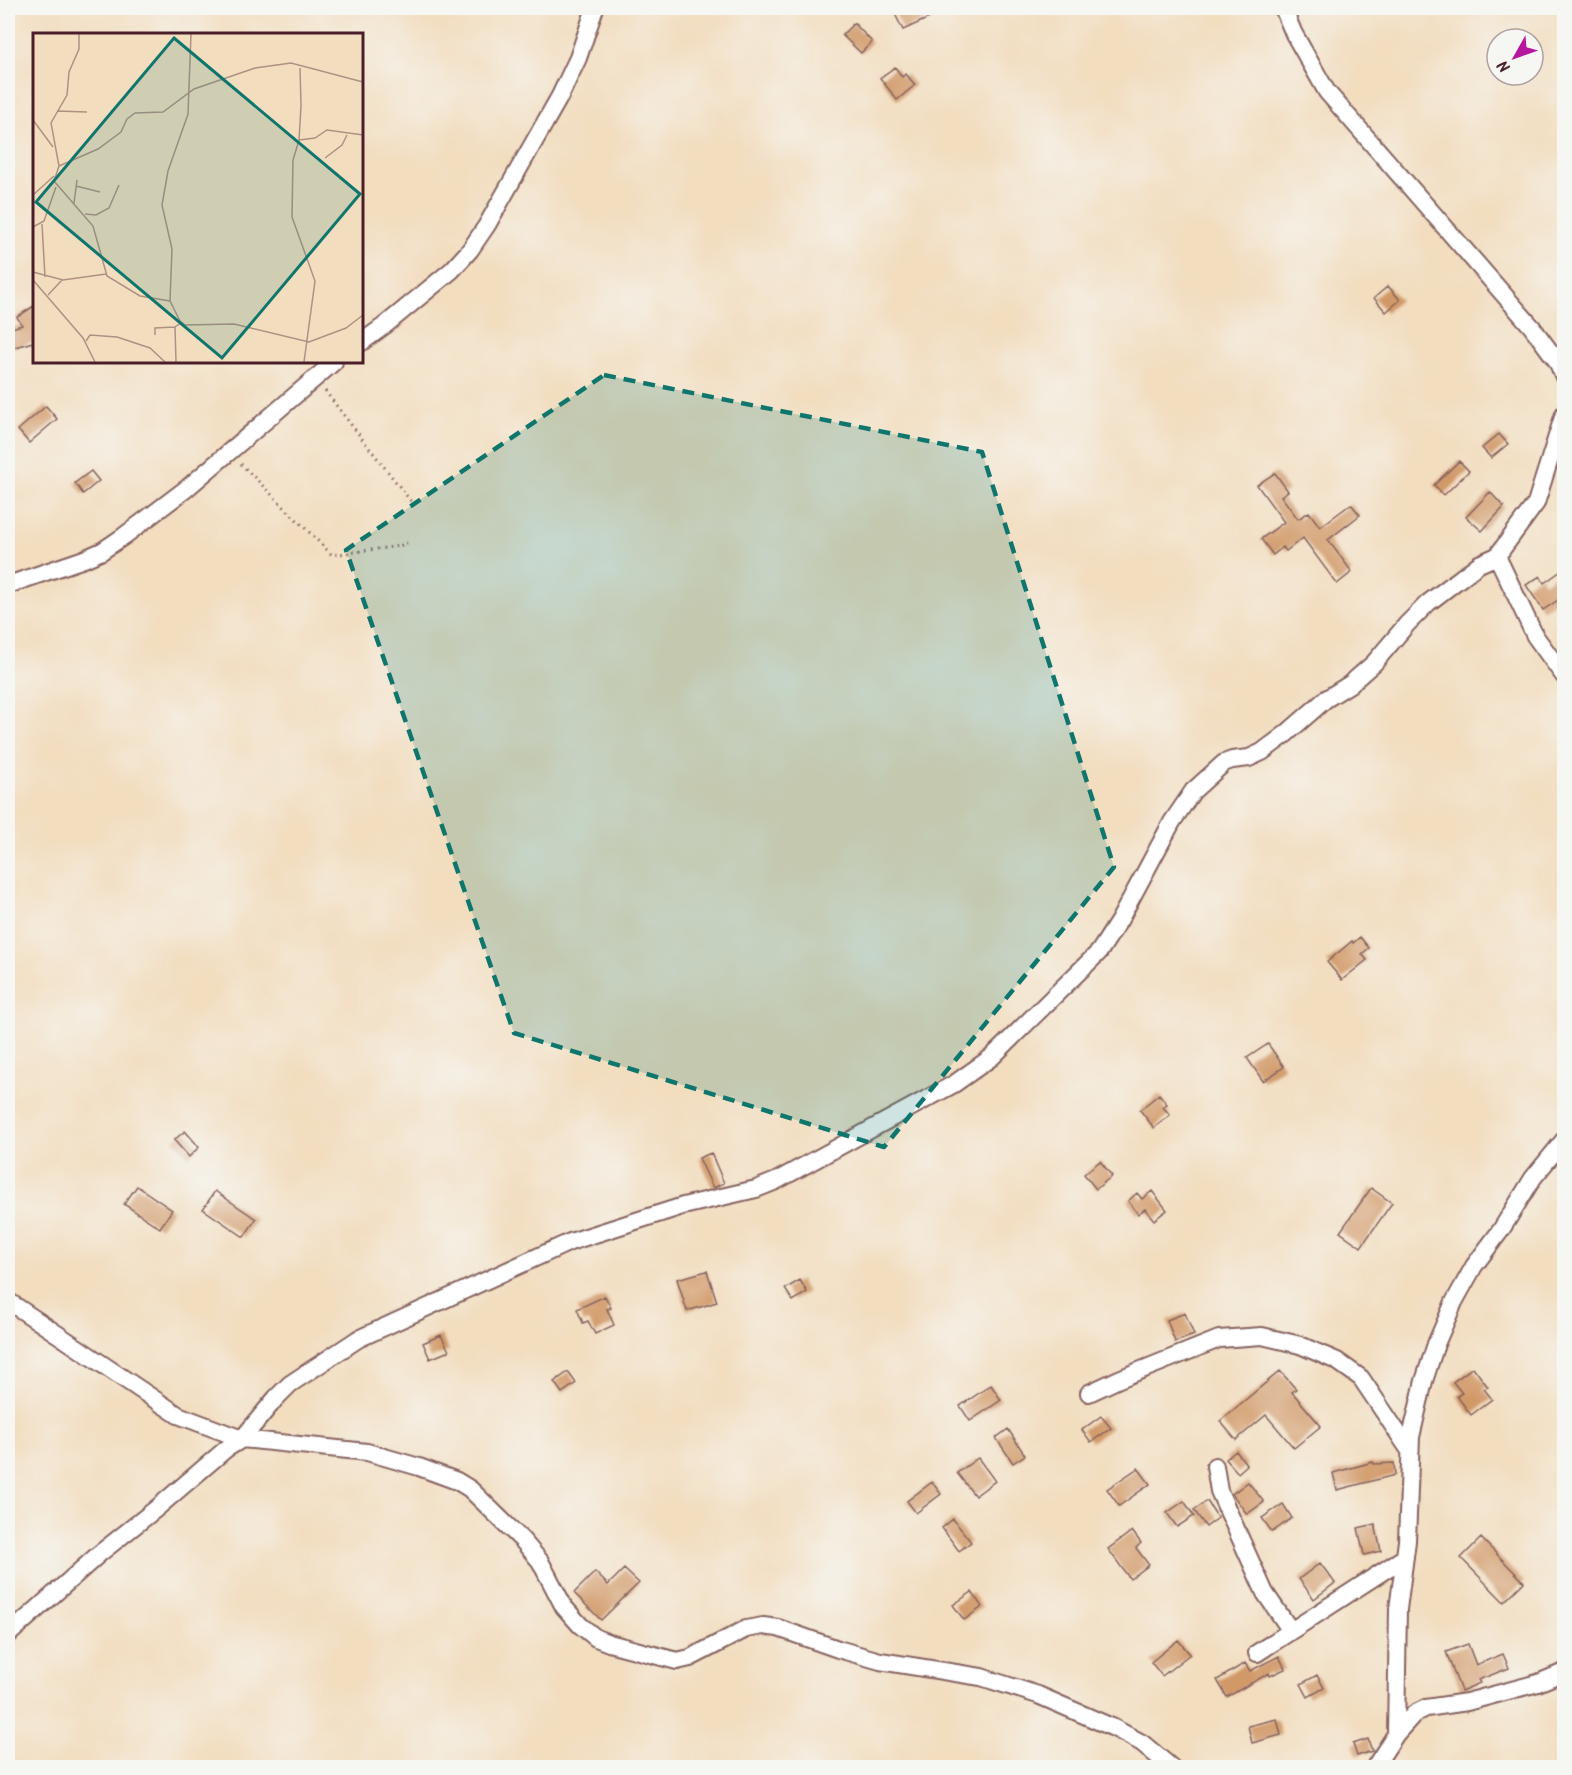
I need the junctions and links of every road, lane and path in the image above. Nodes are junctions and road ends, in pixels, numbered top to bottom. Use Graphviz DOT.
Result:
graph roads {
  1 [pos="595,8"];
  2 [pos="1283,8"];
  3 [pos="363,341"];
  4 [pos="333,363"];
  5 [pos="1564,377"];
  6 [pos="315,378"];
  7 [pos="1564,414"];
  8 [pos="229,452"];
  9 [pos="412,504"];
  10 [pos="406,543"];
  11 [pos="1497,556"];
  12 [pos="8,585"];
  13 [pos="1564,676"];
  14 [pos="1564,1140"];
  15 [pos="8,1301"];
  16 [pos="1089,1393"];
  17 [pos="242,1440"];
  18 [pos="1410,1451"];
  19 [pos="1215,1466"];
  20 [pos="1405,1557"];
  21 [pos="1291,1631"];
  22 [pos="8,1635"];
  23 [pos="1257,1653"];
  24 [pos="1564,1672"];
  25 [pos="1396,1734"];
  26 [pos="1172,1767"];
  27 [pos="1374,1767"];
  1 -- 3 [label="street"];
  2 -- 5 [label="street"];
  4 -- 6 [label="street"];
  6 -- 8 [label="street"];
  6 -- 9 [label="path"];
  7 -- 11 [label="street"];
  8 -- 10 [label="path"];
  8 -- 12 [label="street"];
  11 -- 13 [label="street"];
  11 -- 17 [label="street"];
  14 -- 18 [label="street"];
  15 -- 17 [label="street"];
  16 -- 18 [label="street"];
  17 -- 22 [label="street"];
  17 -- 26 [label="street"];
  18 -- 20 [label="street"];
  19 -- 21 [label="street"];
  20 -- 21 [label="street"];
  20 -- 25 [label="street"];
  21 -- 23 [label="street"];
  24 -- 25 [label="street"];
  25 -- 27 [label="street"];
}
